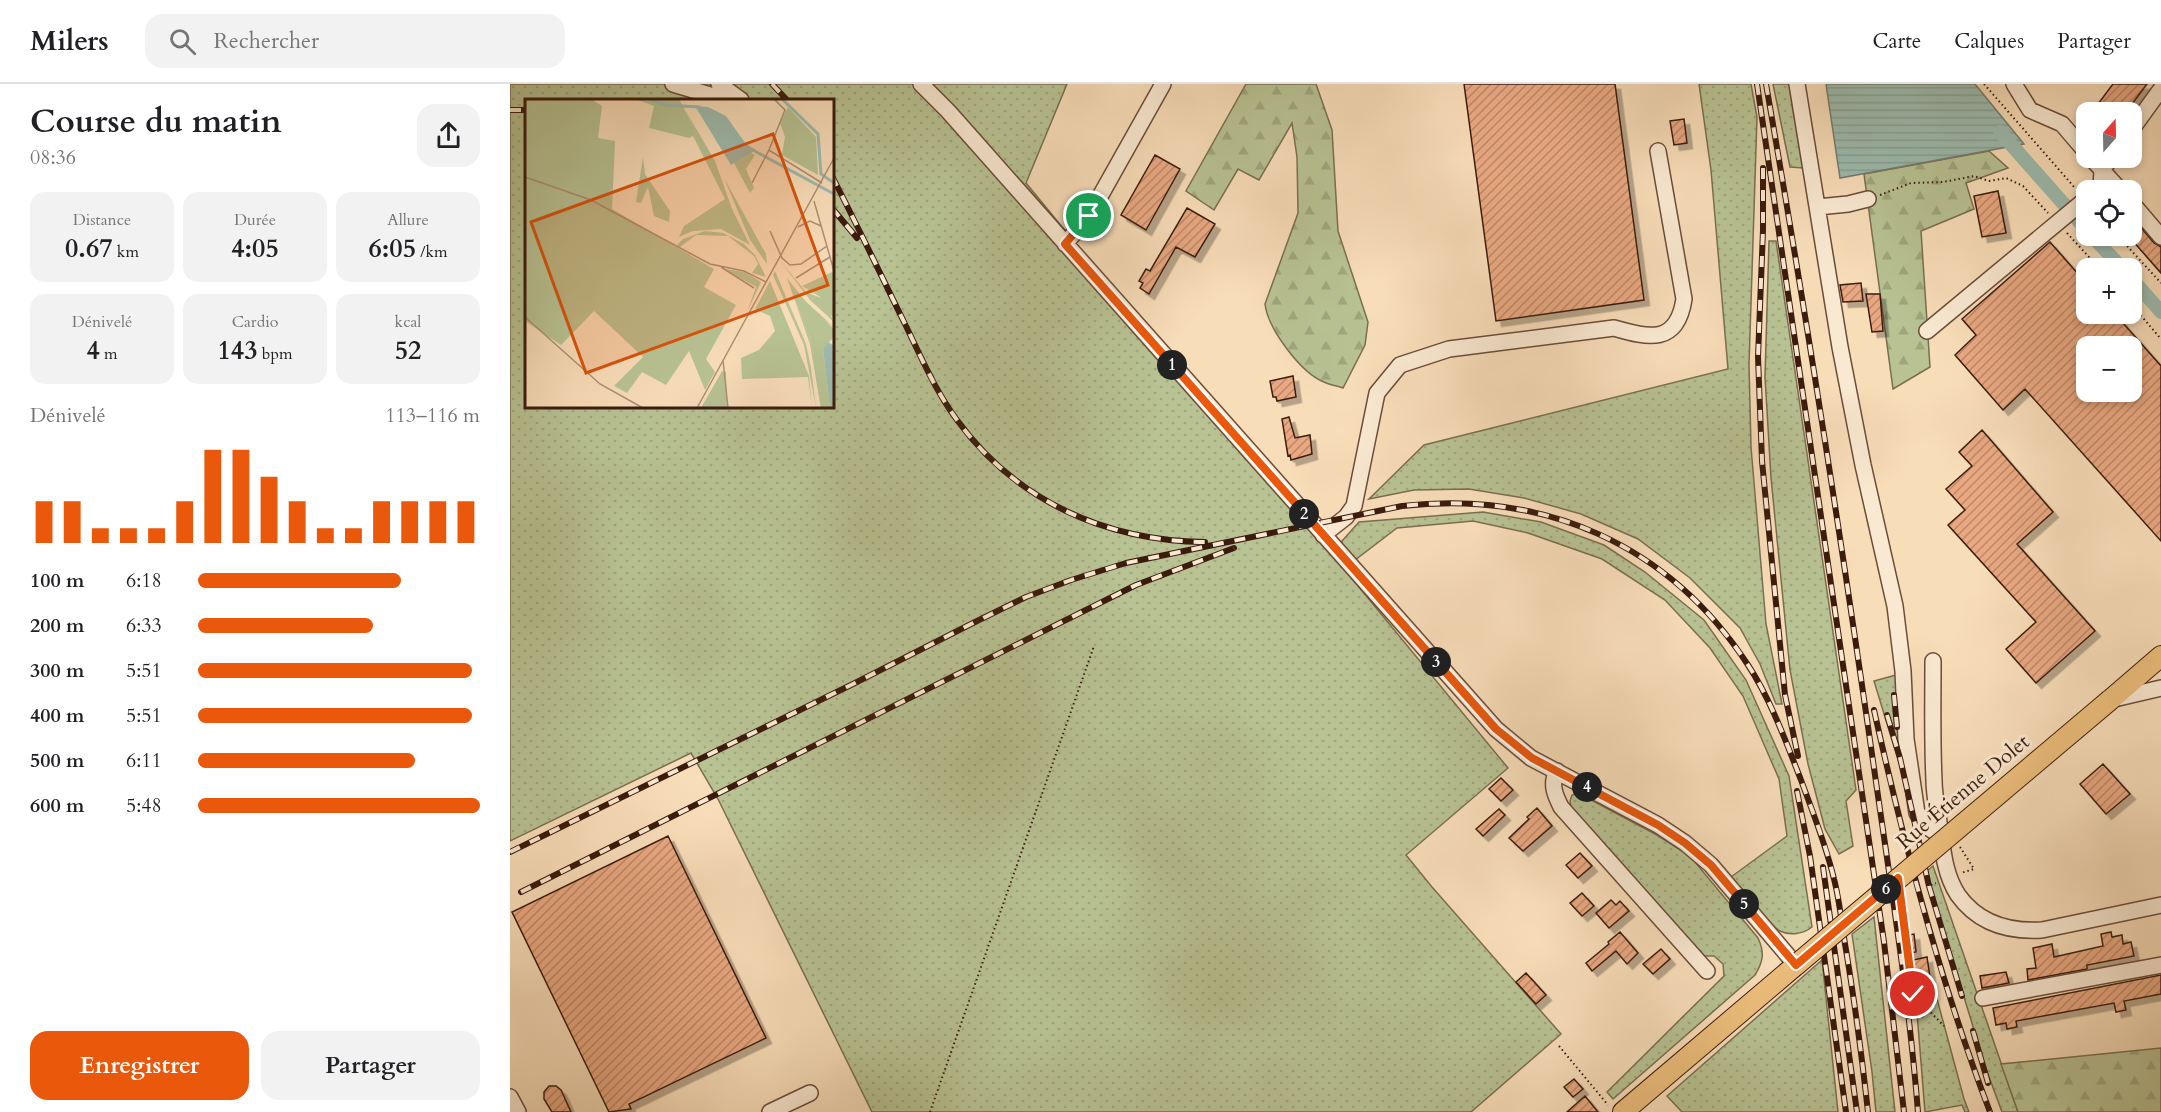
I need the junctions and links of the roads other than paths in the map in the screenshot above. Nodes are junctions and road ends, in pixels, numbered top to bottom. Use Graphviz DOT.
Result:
graph roads {
  1 [pos="673,84"];
  2 [pos="718,84"];
  3 [pos="921,84"];
  4 [pos="1163,84"];
  5 [pos="1797,84"];
  6 [pos="2014,84"];
  7 [pos="2161,88"];
  8 [pos="724,99"];
  9 [pos="740,99"];
  10 [pos="2142,115"];
  11 [pos="2076,140"];
  12 [pos="1658,152"];
  13 [pos="1868,199"];
  14 [pos="1818,207"];
  15 [pos="2076,208"];
  16 [pos="2142,215"];
  17 [pos="2161,237"];
  18 [pos="1065,244"];
  19 [pos="1927,331"];
  20 [pos="1323,535"];
  21 [pos="2161,656"];
  22 [pos="1933,661"];
  23 [pos="2158,688"];
  24 [pos="2110,700"];
  25 [pos="1557,771"];
  26 [pos="1946,835"];
  27 [pos="2161,905"];
  28 [pos="1796,965"];
  29 [pos="2161,965"];
  30 [pos="1707,972"];
  31 [pos="1983,998"];
  32 [pos="810,1093"];
  33 [pos="510,1097"];
  34 [pos="518,1112"];
  35 [pos="770,1112"];
  36 [pos="1623,1112"];
  1 -- 8 [label="street"];
  2 -- 9 [label="street"];
  3 -- 18 [label="street"];
  4 -- 18 [label="street"];
  5 -- 14 [label="street"];
  6 -- 11 [label="street"];
  7 -- 10 [label="street"];
  12 -- 20 [label="street"];
  13 -- 14 [label="street"];
  14 -- 26 [label="street"];
  15 -- 19 [label="street"];
  16 -- 17 [label="street"];
  18 -- 20 [label="street"];
  20 -- 25 [label="street"];
  21 -- 24 [label="main road, Rue Étienne Dolet"];
  22 -- 26 [label="street"];
  23 -- 24 [label="street"];
  24 -- 26 [label="main road, Rue Étienne Dolet, bridge"];
  25 -- 28 [label="street"];
  25 -- 30 [label="street"];
  26 -- 27 [label="street"];
  26 -- 28 [label="main road, Rue Étienne Dolet, bridge"];
  28 -- 36 [label="main road, Rue Étienne Dolet"];
  29 -- 31 [label="street"];
  32 -- 35 [label="street"];
  33 -- 34 [label="street"];
}
